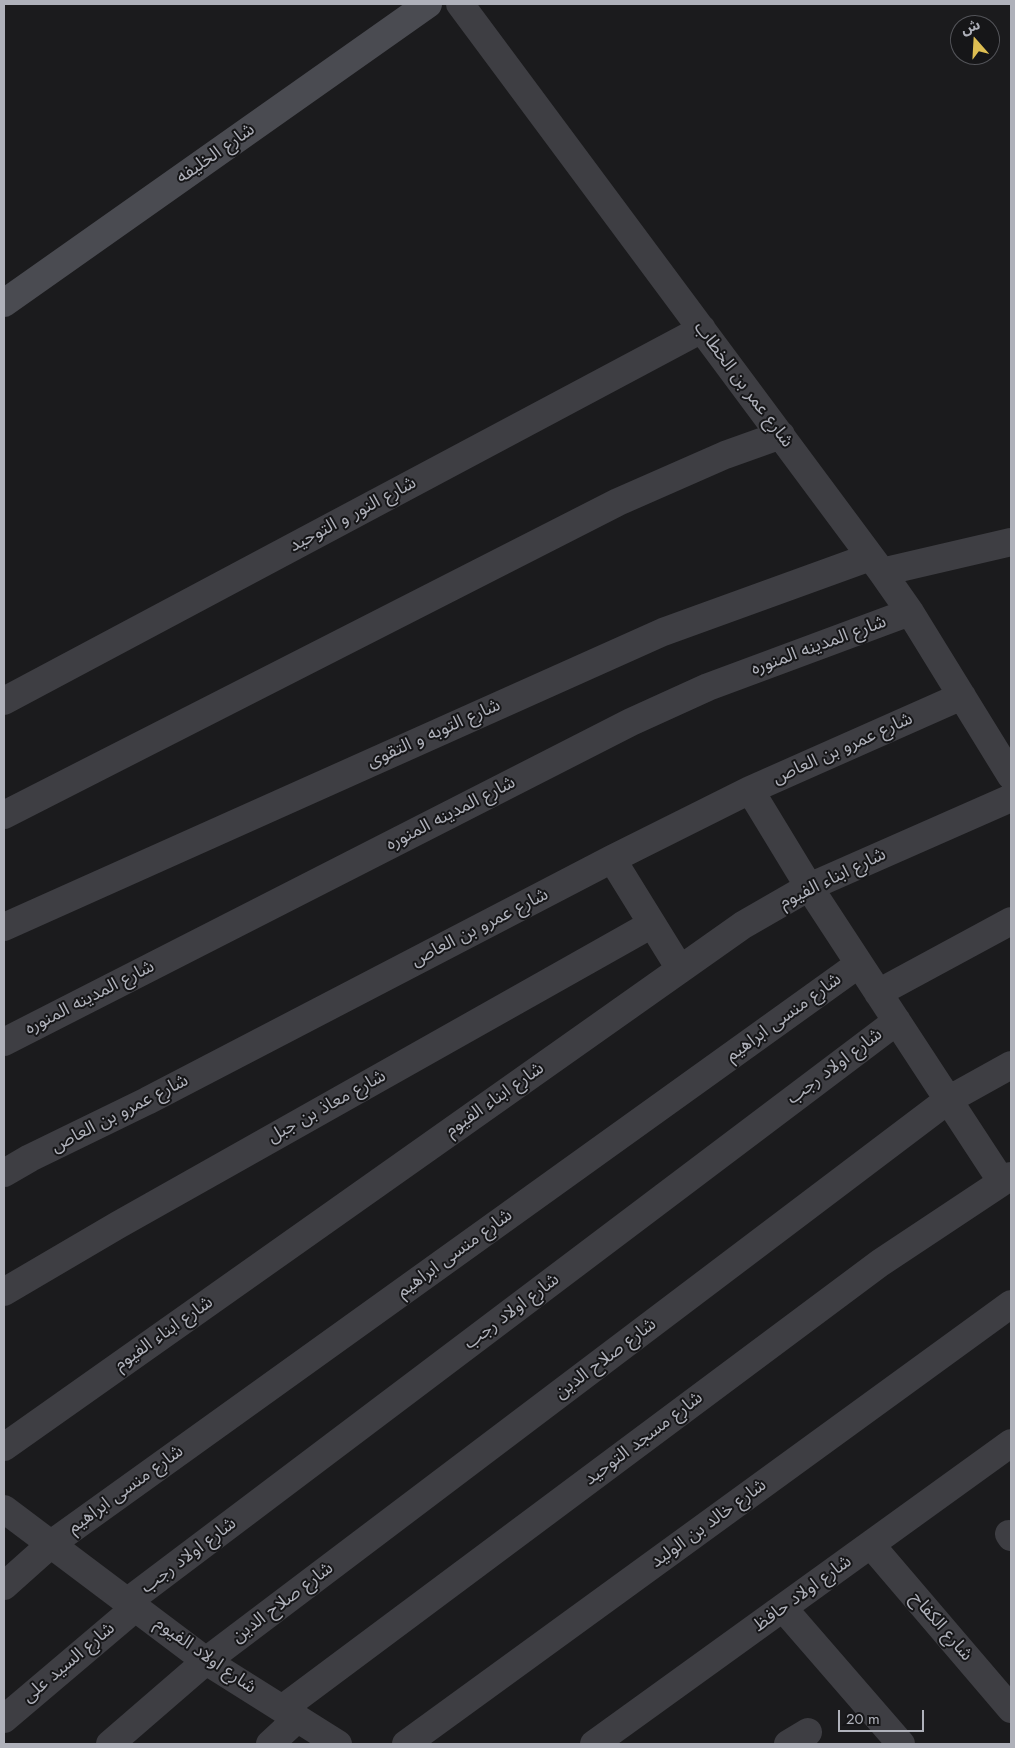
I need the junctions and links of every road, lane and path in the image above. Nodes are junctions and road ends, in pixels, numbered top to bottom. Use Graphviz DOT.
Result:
graph roads {
  1 [pos="428,4"];
  2 [pos="460,4"];
  3 [pos="4,303"];
  4 [pos="702,329"];
  5 [pos="780,435"];
  6 [pos="1011,542"];
  7 [pos="876,565"];
  8 [pos="910,612"];
  9 [pos="962,696"];
  10 [pos="4,701"];
  11 [pos="1011,776"];
  12 [pos="750,790"];
  13 [pos="1011,798"];
  14 [pos="4,815"];
  15 [pos="612,860"];
  16 [pos="809,886"];
  17 [pos="1011,921"];
  18 [pos="652,924"];
  19 [pos="4,926"];
  20 [pos="859,964"];
  21 [pos="680,969"];
  22 [pos="878,993"];
  23 [pos="896,1021"];
  24 [pos="4,1042"];
  25 [pos="1011,1065"];
  26 [pos="948,1100"];
  27 [pos="4,1173"];
  28 [pos="1007,1179"];
  29 [pos="4,1292"];
  30 [pos="1011,1304"];
  31 [pos="1011,1443"];
  32 [pos="4,1447"];
  33 [pos="4,1509"];
  34 [pos="51,1544"];
  35 [pos="871,1545"];
  36 [pos="4,1586"];
  37 [pos="131,1605"];
  38 [pos="783,1608"];
  39 [pos="206,1661"];
  40 [pos="1011,1709"];
  41 [pos="289,1714"];
  42 [pos="4,1719"];
  43 [pos="110,1744"];
  44 [pos="270,1744"];
  45 [pos="338,1744"];
  46 [pos="406,1744"];
  47 [pos="594,1744"];
  48 [pos="901,1744"];
  1 -- 3 [label="main road, شارع الخليفه"];
  2 -- 4 [label="street, شارع عمر بن الخطاب"];
  4 -- 5 [label="street, شارع عمر بن الخطاب"];
  4 -- 10 [label="street, شارع النور و التوحيد"];
  5 -- 7 [label="street, شارع عمر بن الخطاب"];
  5 -- 14 [label="street"];
  6 -- 7 [label="street, شارع التوبه و التقوى"];
  7 -- 8 [label="street, شارع عمر بن الخطاب"];
  7 -- 19 [label="street, شارع التوبه و التقوى"];
  8 -- 9 [label="street, شارع عمر بن الخطاب"];
  8 -- 24 [label="street, شارع المدينه المنوره"];
  9 -- 11 [label="street, شارع عمر بن الخطاب"];
  9 -- 12 [label="street, شارع عمرو بن العاص"];
  12 -- 15 [label="street, شارع عمرو بن العاص"];
  12 -- 16 [label="street"];
  13 -- 16 [label="street, شارع ابناء الفيوم"];
  15 -- 18 [label="street"];
  15 -- 27 [label="street, شارع عمرو بن العاص"];
  16 -- 20 [label="street"];
  16 -- 21 [label="street, شارع ابناء الفيوم"];
  17 -- 22 [label="street"];
  18 -- 21 [label="street"];
  18 -- 29 [label="street, شارع معاذ بن جبل"];
  20 -- 22 [label="street"];
  20 -- 34 [label="street, شارع منسى ابراهيم"];
  21 -- 32 [label="street, شارع ابناء الفيوم"];
  22 -- 23 [label="street"];
  23 -- 26 [label="street"];
  23 -- 37 [label="street, شارع اولاد رجب"];
  25 -- 26 [label="street, شارع صلاح الدين"];
  26 -- 28 [label="street"];
  26 -- 39 [label="street, شارع صلاح الدين"];
  28 -- 41 [label="street, شارع مسجد التوحيد"];
  30 -- 46 [label="street, شارع خالد بن الوليد"];
  31 -- 35 [label="street, شارع اولاد حافظ"];
  33 -- 34 [label="street, شارع اولاد الفيوم"];
  34 -- 36 [label="street, شارع منسى ابراهيم"];
  34 -- 37 [label="street, شارع اولاد الفيوم"];
  35 -- 38 [label="street, شارع اولاد حافظ"];
  35 -- 40 [label="street, شارع الكفاح"];
  37 -- 39 [label="street, شارع اولاد الفيوم"];
  37 -- 42 [label="street, شارع السيد على"];
  38 -- 47 [label="street, شارع اولاد حافظ"];
  38 -- 48 [label="street"];
  39 -- 41 [label="street, شارع اولاد الفيوم"];
  39 -- 43 [label="street, شارع صلاح الدين"];
  41 -- 44 [label="street, شارع مسجد التوحيد"];
  41 -- 45 [label="street, شارع اولاد الفيوم"];
}
